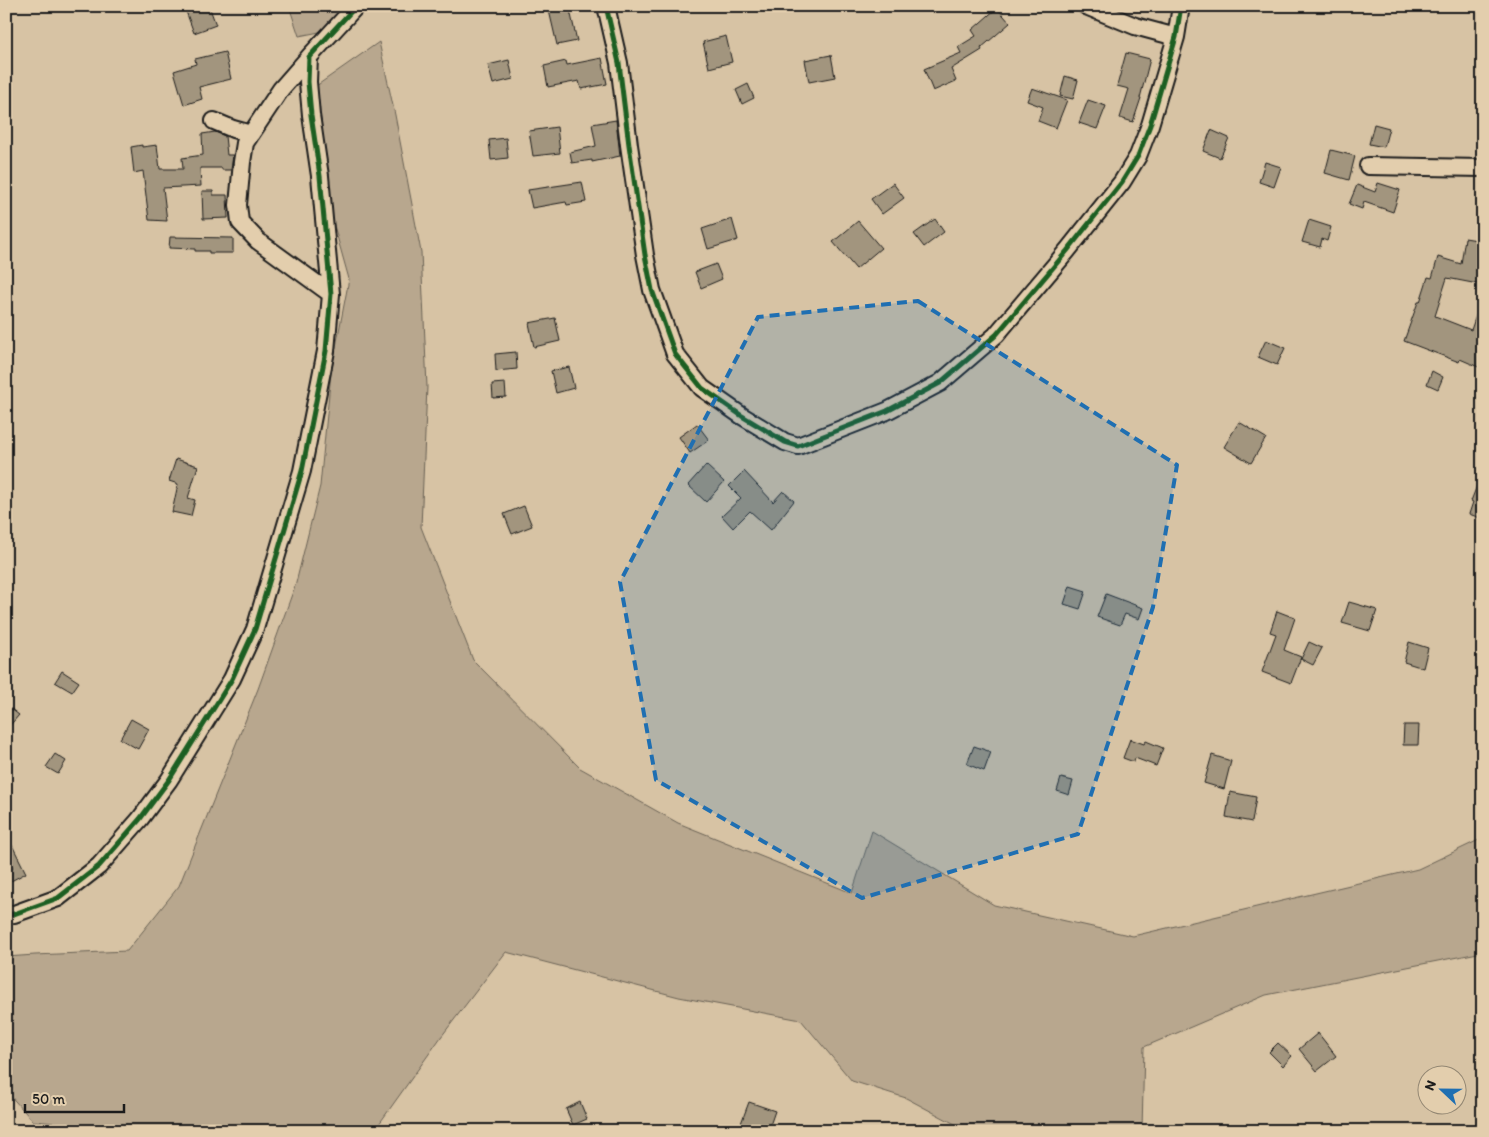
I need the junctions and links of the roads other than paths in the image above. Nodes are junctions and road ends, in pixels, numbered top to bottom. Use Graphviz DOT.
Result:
graph roads {
  1 [pos="356,6"];
  2 [pos="606,6"];
  3 [pos="1086,6"];
  4 [pos="1181,6"];
  5 [pos="1176,37"];
  6 [pos="309,57"];
  7 [pos="214,120"];
  8 [pos="251,134"];
  9 [pos="1368,166"];
  10 [pos="1483,168"];
  11 [pos="331,294"];
  12 [pos="6,916"];
  1 -- 6 [label="street"];
  2 -- 5 [label="street"];
  3 -- 5 [label="street"];
  4 -- 5 [label="street"];
  6 -- 8 [label="street"];
  6 -- 11 [label="street"];
  7 -- 8 [label="street"];
  8 -- 11 [label="street"];
  9 -- 10 [label="street"];
  11 -- 12 [label="street"];
}
